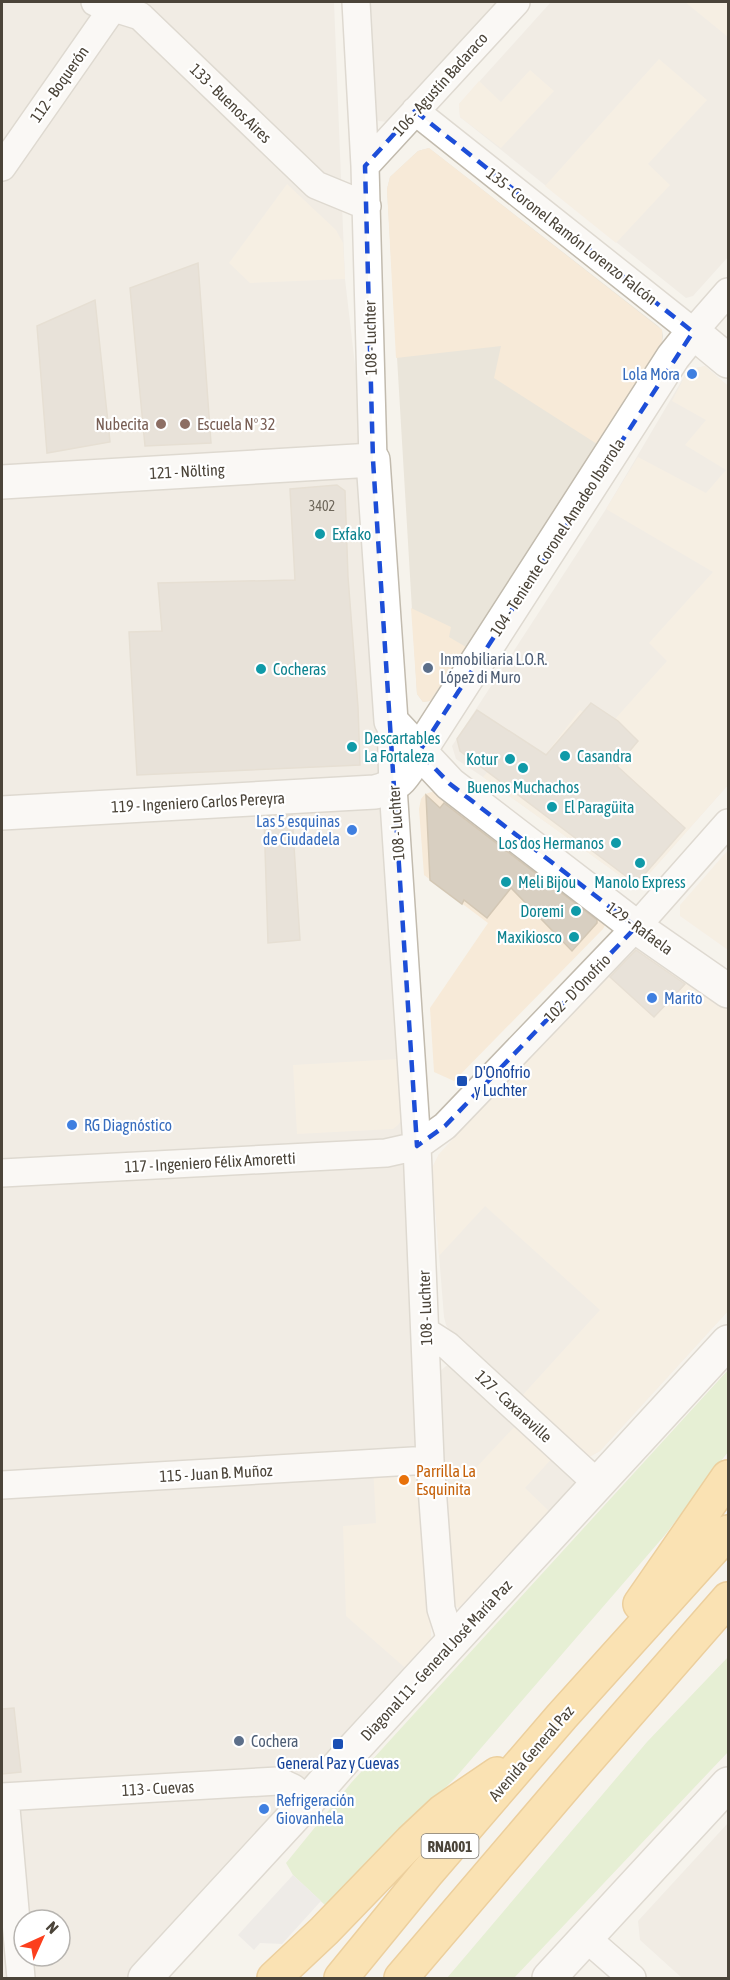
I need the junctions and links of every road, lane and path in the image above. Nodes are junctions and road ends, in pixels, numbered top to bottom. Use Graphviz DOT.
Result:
graph roads {
  1 [pos="356,2"];
  2 [pos="516,2"];
  3 [pos="108,4"];
  4 [pos="415,111"];
  5 [pos="365,166"];
  6 [pos="2,167"];
  7 [pos="367,206"];
  8 [pos="729,292"];
  9 [pos="693,332"];
  10 [pos="729,360"];
  11 [pos="372,460"];
  12 [pos="2,482"];
  13 [pos="391,721"];
  14 [pos="419,752"];
  15 [pos="393,787"];
  16 [pos="2,813"];
  17 [pos="729,823"];
  18 [pos="636,927"];
  19 [pos="729,991"];
  20 [pos="417,1146"];
  21 [pos="2,1173"];
  22 [pos="426,1332"];
  23 [pos="729,1342"];
  24 [pos="430,1460"];
  25 [pos="729,1477"];
  26 [pos="598,1484"];
  27 [pos="2,1485"];
  28 [pos="729,1532"];
  29 [pos="729,1599"];
  30 [pos="729,1631"];
  31 [pos="452,1643"];
  32 [pos="562,1716"];
  33 [pos="538,1746"];
  34 [pos="575,1774"];
  35 [pos="729,1784"];
  36 [pos="3,1797"];
  37 [pos="308,1801"];
  38 [pos="585,1937"];
  39 [pos="433,1941"];
  40 [pos="21,1978"];
  41 [pos="145,1978"];
  42 [pos="274,1978"];
  43 [pos="341,1978"];
  44 [pos="401,1978"];
  45 [pos="407,1978"];
  46 [pos="549,1978"];
  47 [pos="632,1978"];
  1 -- 5 [label="street, 108 - Luchter"];
  2 -- 4 [label="street, 106 - Agustín Badaraco"];
  3 -- 6 [label="street, 112 - Boquerón"];
  3 -- 7 [label="street, 133 - Buenos Aires"];
  4 -- 5 [label="street, 106 - Agustín Badaraco"];
  4 -- 9 [label="street, 135 - Coronel Ramón Lorenzo Falcón"];
  5 -- 7 [label="street, 108 - Luchter"];
  7 -- 11 [label="street, 108 - Luchter"];
  8 -- 9 [label="street, 104 - Teniente Coronel Amadeo Ibarrola"];
  9 -- 10 [label="street, 135 - Coronel Ramón Lorenzo Falcón"];
  9 -- 14 [label="street, 104 - Teniente Coronel Amadeo Ibarrola"];
  11 -- 12 [label="street, 121 - Nölting"];
  11 -- 13 [label="street, 108 - Luchter"];
  13 -- 14 [label="street, 129 - Rafaela"];
  13 -- 15 [label="street, 108 - Luchter"];
  14 -- 15 [label="street, 104 - Teniente Coronel Amadeo Ibarrola"];
  14 -- 18 [label="street, 129 - Rafaela"];
  15 -- 16 [label="street, 119 - Ingeniero Carlos Pereyra"];
  15 -- 20 [label="street, 108 - Luchter"];
  17 -- 18 [label="street, 102 - D'Onofrio"];
  18 -- 19 [label="street, 129 - Rafaela"];
  18 -- 20 [label="street, 102 - D'Onofrio"];
  20 -- 21 [label="street, 117 - Ingeniero Félix Amoretti"];
  20 -- 22 [label="street, 108 - Luchter"];
  22 -- 24 [label="street, 108 - Luchter"];
  22 -- 26 [label="street, 127 - Caxaraville"];
  23 -- 26 [label="street, Diagonal 11 - General José María Paz"];
  24 -- 27 [label="street, 115 - Juan B. Muñoz"];
  24 -- 31 [label="street, 108 - Luchter"];
  25 -- 32 [label="highway"];
  26 -- 31 [label="street, Diagonal 11 - General José María Paz"];
  28 -- 32 [label="highway, Avenida General Paz / RNA001"];
  29 -- 34 [label="highway, RNA001"];
  30 -- 34 [label="highway"];
  31 -- 37 [label="street, Diagonal 11 - General José María Paz"];
  32 -- 33 [label="highway, Avenida General Paz / RNA001"];
  33 -- 42 [label="highway"];
  33 -- 43 [label="highway, Avenida General Paz / RNA001"];
  34 -- 39 [label="highway, RNA001"];
  35 -- 38 [label="street"];
  36 -- 37 [label="street, 113 - Cuevas"];
  36 -- 40 [label="street"];
  37 -- 41 [label="street, Diagonal 11 - General José María Paz"];
  38 -- 46 [label="street"];
  38 -- 47 [label="street"];
  39 -- 44 [label="highway, RNA001"];
  39 -- 45 [label="highway"];
}
